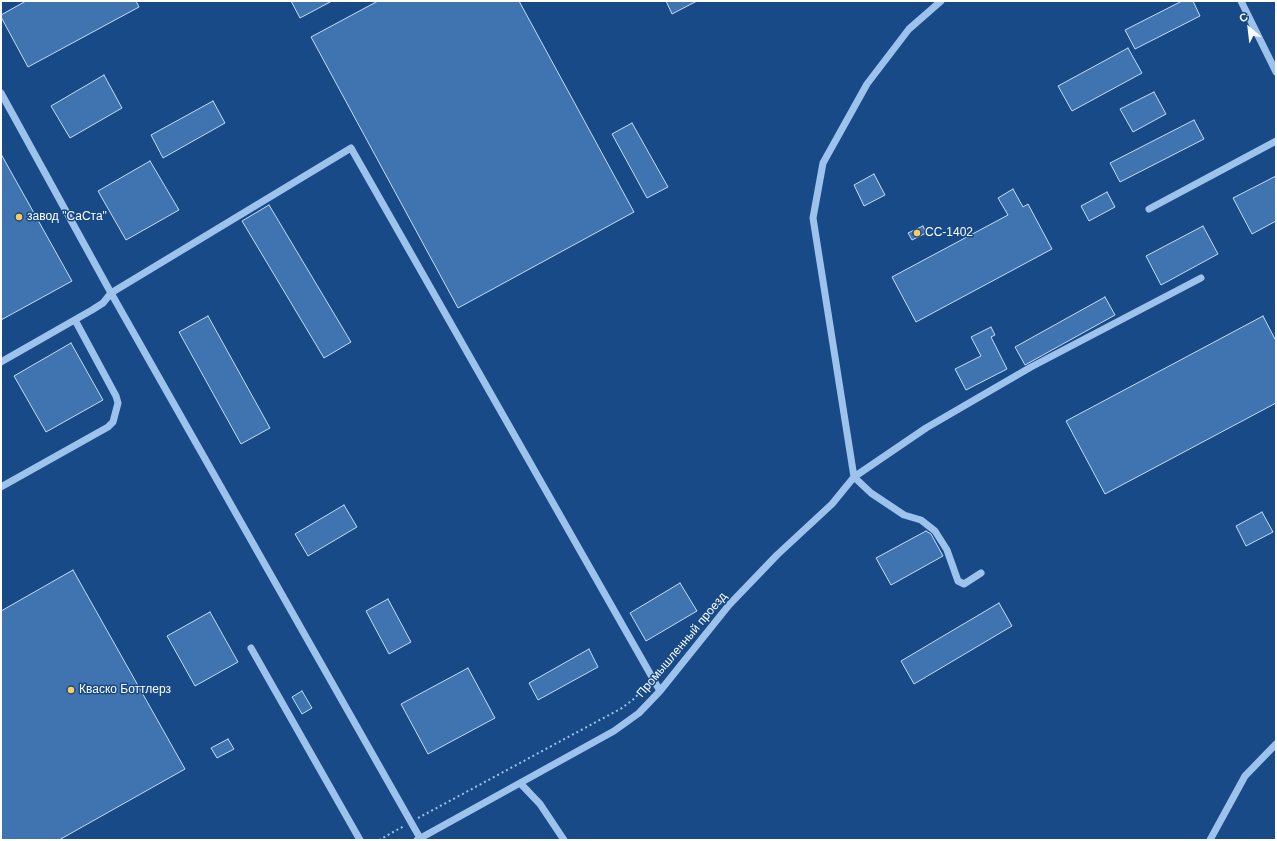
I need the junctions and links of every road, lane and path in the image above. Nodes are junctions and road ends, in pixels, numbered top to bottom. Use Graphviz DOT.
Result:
graph roads {
  1 [pos="941,1"];
  2 [pos="1241,1"];
  3 [pos="1276,72"];
  4 [pos="1,93"];
  5 [pos="1276,141"];
  6 [pos="1149,209"];
  7 [pos="1201,278"];
  8 [pos="111,293"];
  9 [pos="75,320"];
  10 [pos="1,362"];
  11 [pos="854,477"];
  12 [pos="1,487"];
  13 [pos="981,574"];
  14 [pos="251,648"];
  15 [pos="652,677"];
  16 [pos="660,692"];
  17 [pos="1276,744"];
  18 [pos="521,784"];
  19 [pos="411,822"];
  20 [pos="419,839"];
  21 [pos="360,840"];
  22 [pos="378,840"];
  23 [pos="564,840"];
  24 [pos="1210,840"];
  1 -- 11 [label="street"];
  2 -- 3 [label="street"];
  4 -- 8 [label="street"];
  5 -- 6 [label="street"];
  7 -- 11 [label="street, Промышленный проезд"];
  8 -- 9 [label="street"];
  8 -- 15 [label="street"];
  8 -- 19 [label="street"];
  9 -- 10 [label="street"];
  9 -- 12 [label="street"];
  11 -- 13 [label="street"];
  11 -- 16 [label="street, Промышленный проезд"];
  14 -- 21 [label="street"];
  15 -- 16 [label="street"];
  15 -- 19 [label="path"];
  16 -- 18 [label="street, Промышленный проезд"];
  17 -- 24 [label="street"];
  18 -- 20 [label="street, Промышленный проезд"];
  18 -- 23 [label="street"];
  19 -- 20 [label="street"];
  19 -- 22 [label="path"];
}
